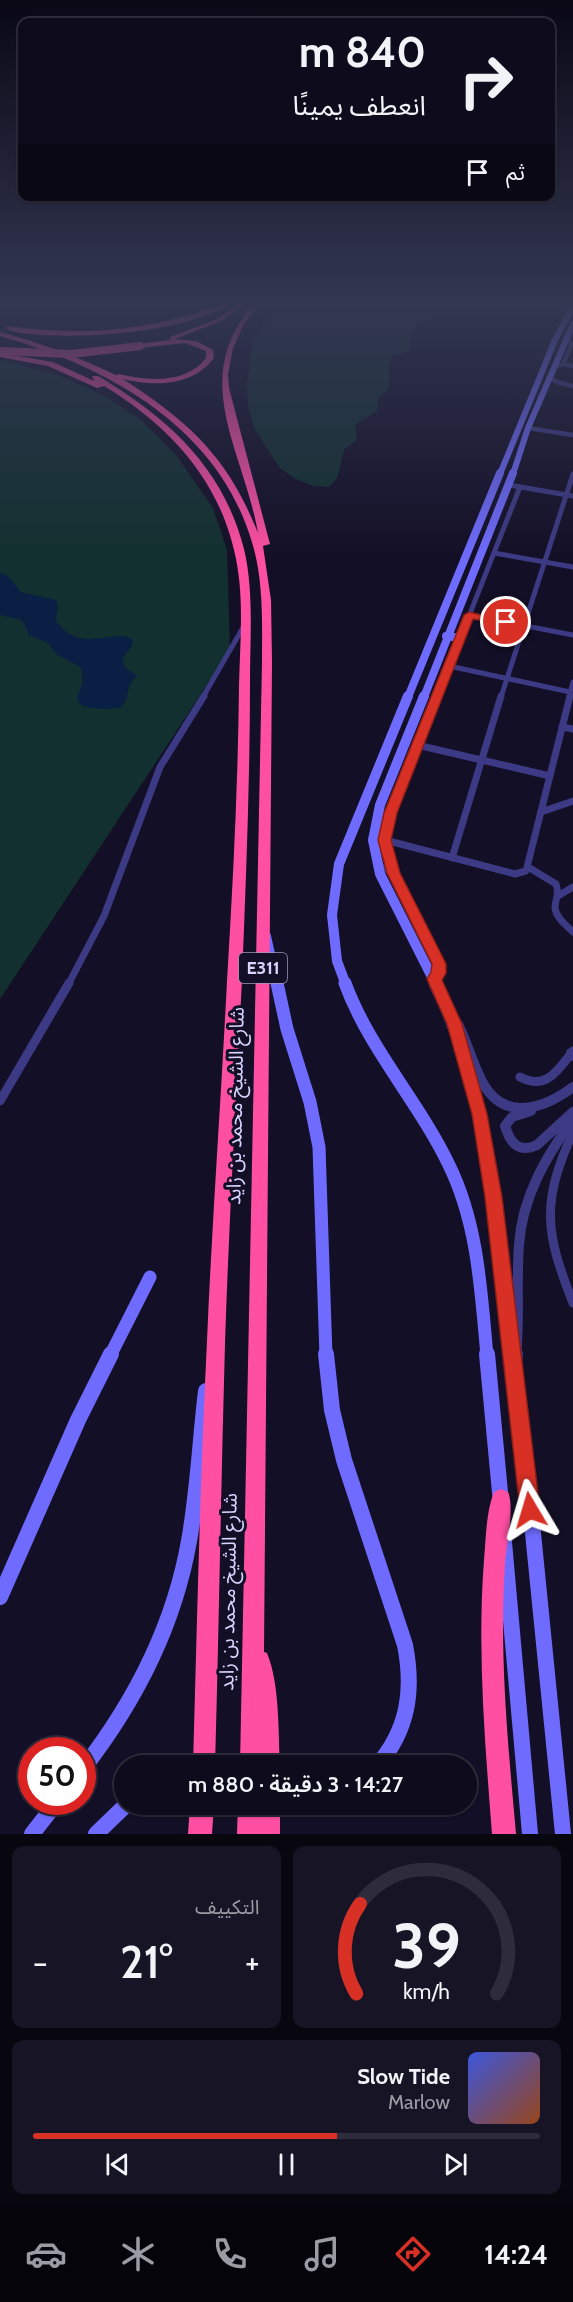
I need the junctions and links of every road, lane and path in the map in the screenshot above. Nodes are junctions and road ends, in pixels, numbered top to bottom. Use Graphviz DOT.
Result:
graph roads {
  1 [pos="545,386"];
  2 [pos="101,387"];
  3 [pos="107,387"];
  4 [pos="127,387"];
  5 [pos="224,387"];
  6 [pos="536,387"];
  7 [pos="135,402"];
  8 [pos="528,428"];
  9 [pos="573,435"];
  10 [pos="573,474"];
  11 [pos="509,485"];
  12 [pos="520,487"];
  13 [pos="570,495"];
  14 [pos="494,553"];
  15 [pos="545,562"];
  16 [pos="573,567"];
  17 [pos="266,585"];
  18 [pos="469,615"];
  19 [pos="245,624"];
  20 [pos="524,626"];
  21 [pos="573,635"];
  22 [pos="445,638"];
  23 [pos="459,641"];
  24 [pos="449,666"];
  25 [pos="507,679"];
  26 [pos="573,682"];
  27 [pos="570,692"];
  28 [pos="562,727"];
  29 [pos="573,729"];
  30 [pos="417,746"];
  31 [pos="482,760"];
  32 [pos="550,776"];
  33 [pos="573,801"];
  34 [pos="541,812"];
  35 [pos="385,840"];
  36 [pos="452,858"];
  37 [pos="377,865"];
  38 [pos="528,867"];
  39 [pos="393,873"];
  40 [pos="573,887"];
  41 [pos="558,896"];
  42 [pos="263,929"];
  43 [pos="573,932"];
  44 [pos="435,979"];
  45 [pos="449,1010"];
  46 [pos="572,1053"];
  47 [pos="520,1077"];
  48 [pos="573,1087"];
  49 [pos="0,1101"];
  50 [pos="539,1108"];
  51 [pos="573,1112"];
  52 [pos="573,1119"];
  53 [pos="573,1132"];
  54 [pos="150,1277"];
  55 [pos="573,1303"];
  56 [pos="216,1341"];
  57 [pos="514,1370"];
  58 [pos="501,1499"];
  59 [pos="0,1597"];
  60 [pos="263,1750"];
  61 [pos="96,1751"];
  62 [pos="204,1755"];
  63 [pos="386,1755"];
  64 [pos="47,1815"];
  65 [pos="116,1815"];
  66 [pos="202,1815"];
  67 [pos="250,1815"];
  68 [pos="268,1815"];
  69 [pos="32,1834"];
  70 [pos="96,1834"];
  71 [pos="201,1834"];
  72 [pos="249,1834"];
  73 [pos="268,1834"];
  74 [pos="504,1834"];
  75 [pos="530,1834"];
  76 [pos="563,1834"];
  1 -- 8 [label="main road"];
  2 -- 7 [label="highway"];
  3 -- 7 [label="highway, شارع الشيخ محمد بن زايد / E311"];
  4 -- 17 [label="highway, شارع الشيخ محمد بن زايد / E311"];
  5 -- 17 [label="highway"];
  6 -- 58 [label="main road"];
  7 -- 19 [label="highway, شارع الشيخ محمد بن زايد / E311"];
  8 -- 9 [label="street"];
  8 -- 11 [label="main road"];
  10 -- 13 [label="street"];
  11 -- 12 [label="street"];
  11 -- 22 [label="main road"];
  12 -- 13 [label="street"];
  12 -- 14 [label="street"];
  13 -- 15 [label="street"];
  14 -- 15 [label="street"];
  14 -- 18 [label="street"];
  15 -- 16 [label="street"];
  15 -- 20 [label="street"];
  17 -- 42 [label="highway, شارع الشيخ محمد بن زايد / E311"];
  18 -- 20 [label="street"];
  18 -- 23 [label="street"];
  19 -- 49 [label="street"];
  19 -- 56 [label="highway, شارع الشيخ محمد بن زايد / E311"];
  20 -- 21 [label="street"];
  20 -- 25 [label="street"];
  22 -- 23 [label="main road"];
  22 -- 37 [label="main road"];
  23 -- 24 [label="street"];
  24 -- 25 [label="street"];
  24 -- 30 [label="street"];
  25 -- 27 [label="street"];
  25 -- 31 [label="street"];
  26 -- 27 [label="street"];
  27 -- 28 [label="street"];
  28 -- 29 [label="street"];
  28 -- 32 [label="street"];
  30 -- 31 [label="street"];
  30 -- 35 [label="street"];
  31 -- 32 [label="street"];
  31 -- 36 [label="street"];
  32 -- 34 [label="street"];
  33 -- 34 [label="street"];
  34 -- 38 [label="street"];
  35 -- 36 [label="street"];
  35 -- 39 [label="street"];
  36 -- 38 [label="street"];
  37 -- 39 [label="street"];
  37 -- 44 [label="main road"];
  38 -- 41 [label="street"];
  39 -- 44 [label="street"];
  40 -- 41 [label="street"];
  41 -- 43 [label="street"];
  42 -- 60 [label="highway, شارع الشيخ محمد بن زايد / E311"];
  42 -- 63 [label="main road"];
  44 -- 45 [label="main road"];
  45 -- 50 [label="street"];
  45 -- 57 [label="main road"];
  46 -- 47 [label="street"];
  48 -- 50 [label="street"];
  50 -- 51 [label="street"];
  52 -- 57 [label="street"];
  53 -- 55 [label="street"];
  54 -- 59 [label="main road"];
  56 -- 61 [label="main road"];
  56 -- 62 [label="highway, شارع الشيخ محمد بن زايد / E311"];
  57 -- 76 [label="main road"];
  58 -- 74 [label="highway"];
  58 -- 75 [label="main road"];
  64 -- 69 [label="main road"];
  65 -- 70 [label="main road"];
  66 -- 71 [label="highway"];
  67 -- 72 [label="highway"];
  68 -- 73 [label="highway"];
}
